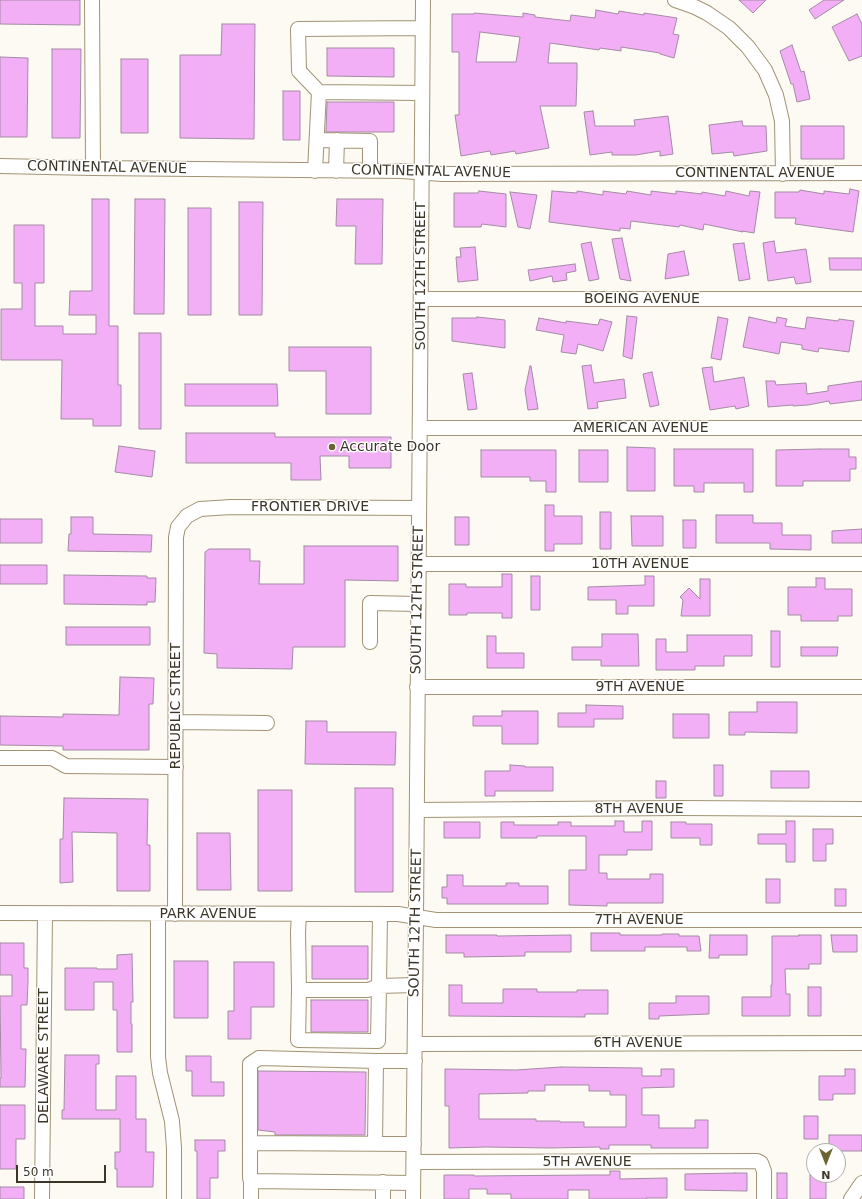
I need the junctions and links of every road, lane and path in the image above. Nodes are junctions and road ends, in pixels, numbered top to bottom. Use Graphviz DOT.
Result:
graph roads {
  1 [pos="92,0"];
  2 [pos="423,0"];
  3 [pos="675,0"];
  4 [pos="422,28"];
  5 [pos="319,92"];
  6 [pos="422,93"];
  7 [pos="316,140"];
  8 [pos="337,140"];
  9 [pos="0,166"];
  10 [pos="93,168"];
  11 [pos="315,171"];
  12 [pos="336,171"];
  13 [pos="370,171"];
  14 [pos="422,172"];
  15 [pos="862,173"];
  16 [pos="783,174"];
  17 [pos="421,299"];
  18 [pos="862,299"];
  19 [pos="420,428"];
  20 [pos="862,428"];
  21 [pos="419,508"];
  22 [pos="200,509"];
  23 [pos="419,564"];
  24 [pos="862,564"];
  25 [pos="418,604"];
  26 [pos="370,642"];
  27 [pos="417,687"];
  28 [pos="862,687"];
  29 [pos="176,722"];
  30 [pos="267,723"];
  31 [pos="0,758"];
  32 [pos="176,767"];
  33 [pos="862,809"];
  34 [pos="417,810"];
  35 [pos="0,913"];
  36 [pos="45,913"];
  37 [pos="158,914"];
  38 [pos="175,914"];
  39 [pos="299,914"];
  40 [pos="380,914"];
  41 [pos="416,916"];
  42 [pos="862,920"];
  43 [pos="379,986"];
  44 [pos="415,986"];
  45 [pos="299,990"];
  46 [pos="862,1043"];
  47 [pos="415,1044"];
  48 [pos="376,1061"];
  49 [pos="415,1061"];
  50 [pos="250,1143"];
  51 [pos="375,1144"];
  52 [pos="414,1144"];
  53 [pos="414,1162"];
  54 [pos="251,1181"];
  55 [pos="383,1182"];
  56 [pos="862,1182"];
  57 [pos="413,1183"];
  58 [pos="42,1199"];
  59 [pos="174,1199"];
  60 [pos="251,1199"];
  61 [pos="383,1199"];
  62 [pos="413,1199"];
  63 [pos="764,1199"];
  64 [pos="851,1199"];
  1 -- 10 [label="street"];
  2 -- 4 [label="street, SOUTH 12TH STREET"];
  3 -- 16 [label="street"];
  4 -- 5 [label="street"];
  4 -- 6 [label="street, SOUTH 12TH STREET"];
  5 -- 6 [label="street"];
  5 -- 7 [label="street"];
  6 -- 14 [label="street, SOUTH 12TH STREET"];
  7 -- 8 [label="street"];
  7 -- 11 [label="street"];
  8 -- 12 [label="street"];
  8 -- 13 [label="street"];
  9 -- 10 [label="street, CONTINENTAL AVENUE"];
  10 -- 11 [label="street, CONTINENTAL AVENUE"];
  11 -- 12 [label="street, CONTINENTAL AVENUE"];
  12 -- 13 [label="street, CONTINENTAL AVENUE"];
  13 -- 14 [label="street, CONTINENTAL AVENUE"];
  14 -- 16 [label="street, CONTINENTAL AVENUE"];
  14 -- 17 [label="street, SOUTH 12TH STREET"];
  15 -- 16 [label="street, CONTINENTAL AVENUE"];
  17 -- 18 [label="street, BOEING AVENUE"];
  17 -- 19 [label="street, SOUTH 12TH STREET"];
  19 -- 20 [label="street, AMERICAN AVENUE"];
  19 -- 21 [label="street, SOUTH 12TH STREET"];
  21 -- 22 [label="street, FRONTIER DRIVE"];
  21 -- 23 [label="street, SOUTH 12TH STREET"];
  22 -- 29 [label="street, REPUBLIC STREET"];
  23 -- 24 [label="street, 10TH AVENUE"];
  23 -- 25 [label="street, SOUTH 12TH STREET"];
  25 -- 26 [label="street"];
  25 -- 27 [label="street, SOUTH 12TH STREET"];
  27 -- 28 [label="street, 9TH AVENUE"];
  27 -- 34 [label="street, SOUTH 12TH STREET"];
  29 -- 30 [label="street"];
  29 -- 32 [label="street, REPUBLIC STREET"];
  31 -- 32 [label="street"];
  32 -- 38 [label="street, REPUBLIC STREET"];
  33 -- 34 [label="street, 8TH AVENUE"];
  34 -- 41 [label="street, SOUTH 12TH STREET"];
  35 -- 36 [label="street, PARK AVENUE"];
  36 -- 37 [label="street, PARK AVENUE"];
  36 -- 58 [label="street, DELAWARE STREET"];
  37 -- 38 [label="street, PARK AVENUE"];
  37 -- 59 [label="street"];
  38 -- 39 [label="street, PARK AVENUE"];
  39 -- 40 [label="street, PARK AVENUE"];
  39 -- 45 [label="street"];
  40 -- 41 [label="street, PARK AVENUE"];
  40 -- 43 [label="street"];
  41 -- 42 [label="street, 7TH AVENUE"];
  41 -- 44 [label="street, SOUTH 12TH STREET"];
  43 -- 44 [label="street"];
  43 -- 45 [label="street"];
  43 -- 45 [label="street"];
  44 -- 47 [label="street, SOUTH 12TH STREET"];
  46 -- 47 [label="street, 6TH AVENUE"];
  47 -- 49 [label="street, SOUTH 12TH STREET"];
  48 -- 49 [label="street"];
  48 -- 50 [label="street"];
  48 -- 51 [label="street"];
  49 -- 52 [label="street, SOUTH 12TH STREET"];
  50 -- 51 [label="street"];
  50 -- 54 [label="street"];
  51 -- 52 [label="street"];
  52 -- 53 [label="street, SOUTH 12TH STREET"];
  53 -- 57 [label="street, SOUTH 12TH STREET"];
  53 -- 63 [label="street, 5TH AVENUE"];
  54 -- 55 [label="street"];
  54 -- 60 [label="street"];
  55 -- 57 [label="street"];
  55 -- 61 [label="street"];
  56 -- 64 [label="street"];
  57 -- 62 [label="street, SOUTH 12TH STREET"];
}
